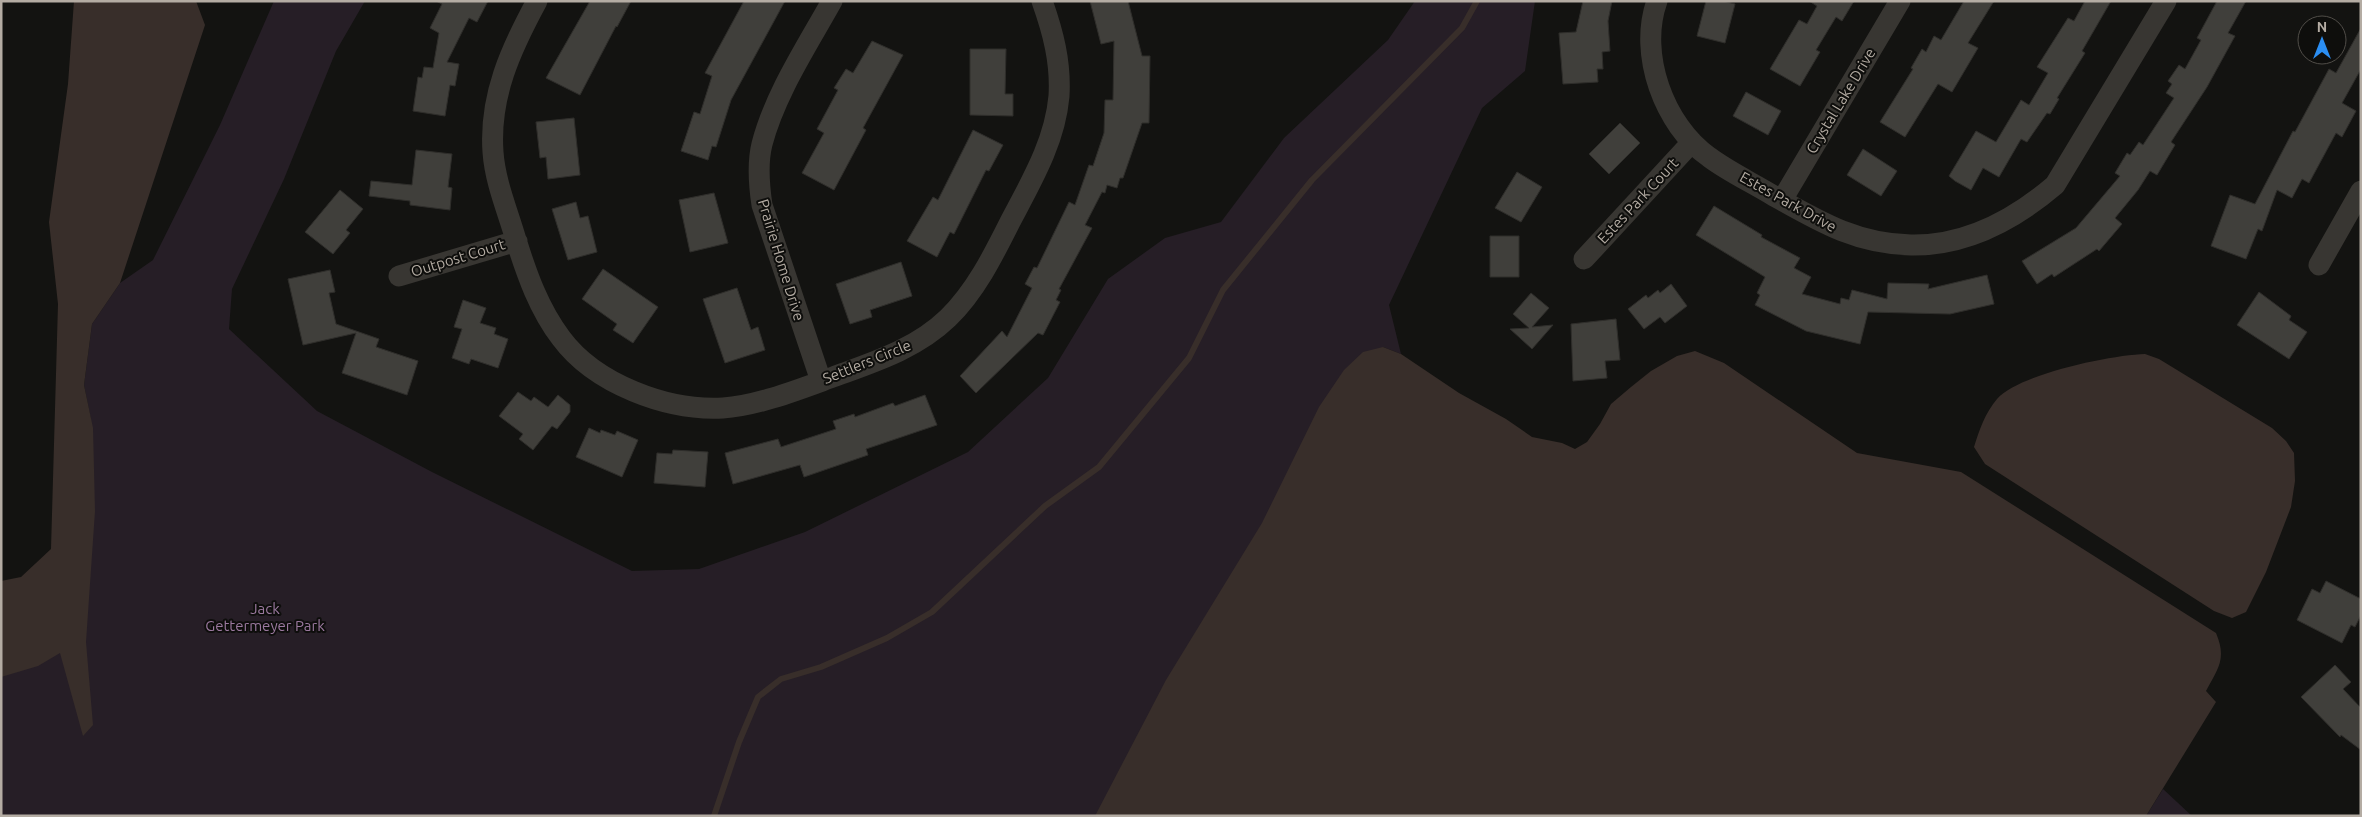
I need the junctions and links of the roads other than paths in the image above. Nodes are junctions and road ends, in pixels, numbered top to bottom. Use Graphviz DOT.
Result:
graph roads {
  1 [pos="537,1"];
  2 [pos="832,1"];
  3 [pos="1042,1"];
  4 [pos="1656,1"];
  5 [pos="1900,1"];
  6 [pos="2166,1"];
  7 [pos="1692,142"];
  8 [pos="2361,190"];
  9 [pos="1782,200"];
  10 [pos="517,241"];
  11 [pos="1584,259"];
  12 [pos="2319,265"];
  13 [pos="399,276"];
  14 [pos="821,382"];
  1 -- 10 [label="street, Settlers Circle"];
  2 -- 14 [label="street, Prairie Home Drive"];
  3 -- 14 [label="street, Settlers Circle"];
  4 -- 7 [label="street, Estes Park Drive"];
  5 -- 9 [label="street, Crystal Lake Drive"];
  6 -- 9 [label="street, Estes Park Drive"];
  7 -- 9 [label="street, Estes Park Drive"];
  7 -- 11 [label="street, Estes Park Court"];
  8 -- 12 [label="street"];
  10 -- 13 [label="street, Outpost Court"];
  10 -- 14 [label="street, Settlers Circle"];
}
